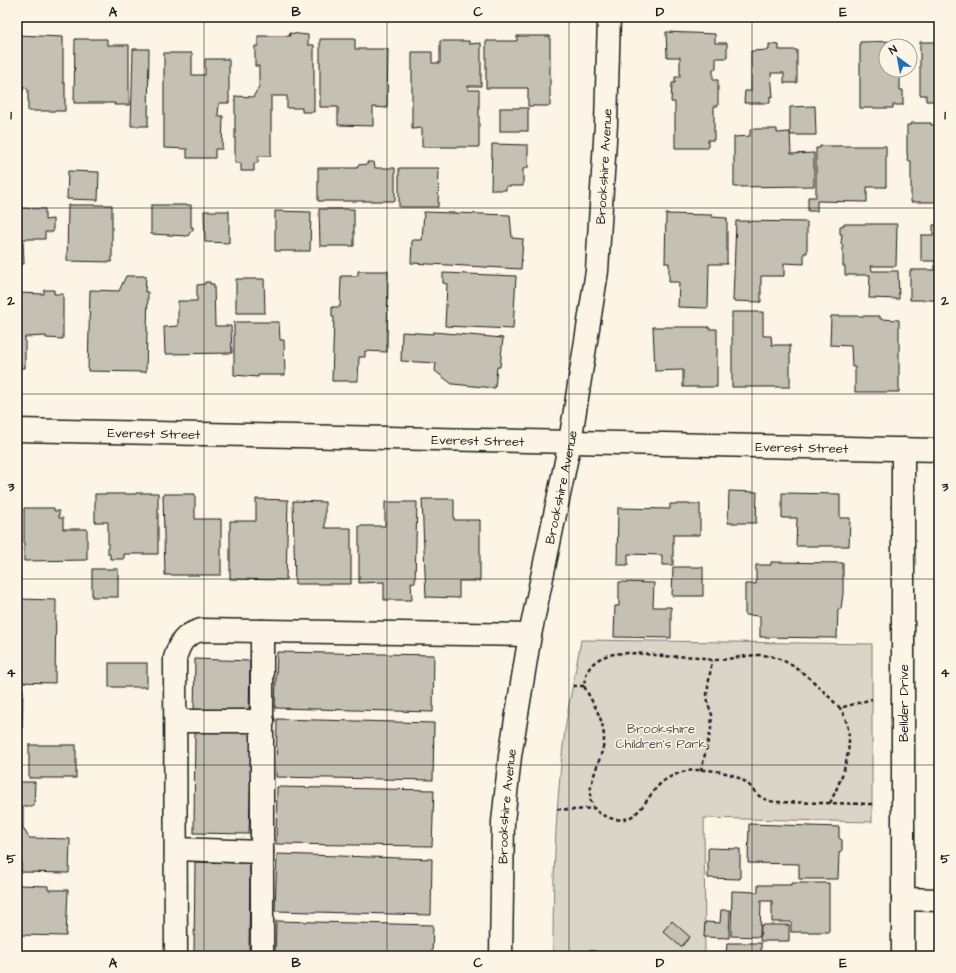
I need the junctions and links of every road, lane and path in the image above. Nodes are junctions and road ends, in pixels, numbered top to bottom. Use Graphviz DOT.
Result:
graph roads {
  1 [pos="609,17"];
  2 [pos="17,430"];
  3 [pos="570,442"];
  4 [pos="903,449"];
  5 [pos="939,450"];
  6 [pos="262,631"];
  7 [pos="530,635"];
  8 [pos="712,660"];
  9 [pos="573,686"];
  10 [pos="584,686"];
  11 [pos="872,699"];
  12 [pos="840,708"];
  13 [pos="176,721"];
  14 [pos="263,721"];
  15 [pos="701,771"];
  16 [pos="830,803"];
  17 [pos="872,804"];
  18 [pos="594,808"];
  19 [pos="557,810"];
  20 [pos="176,849"];
  21 [pos="262,852"];
  22 [pos="903,899"];
  23 [pos="939,900"];
  24 [pos="176,956"];
  25 [pos="262,956"];
  26 [pos="501,956"];
  27 [pos="903,956"];
  1 -- 3 [label="street, Brookshire Avenue"];
  2 -- 3 [label="street, Everest Street"];
  3 -- 4 [label="street, Everest Street"];
  3 -- 7 [label="street, Brookshire Avenue"];
  4 -- 5 [label="street, Everest Street"];
  4 -- 22 [label="street, Bellder Drive"];
  6 -- 7 [label="street"];
  6 -- 13 [label="street"];
  6 -- 14 [label="street"];
  7 -- 26 [label="street, Brookshire Avenue"];
  8 -- 10 [label="path"];
  8 -- 12 [label="path"];
  8 -- 15 [label="path"];
  9 -- 10 [label="path"];
  10 -- 18 [label="path"];
  11 -- 12 [label="path"];
  12 -- 16 [label="path"];
  13 -- 14 [label="street"];
  13 -- 20 [label="street"];
  14 -- 21 [label="street"];
  15 -- 16 [label="path"];
  15 -- 18 [label="path"];
  16 -- 17 [label="path"];
  18 -- 19 [label="path"];
  20 -- 21 [label="street"];
  20 -- 24 [label="street"];
  21 -- 25 [label="street"];
  22 -- 23 [label="street"];
  22 -- 27 [label="street, Bellder Drive"];
}
